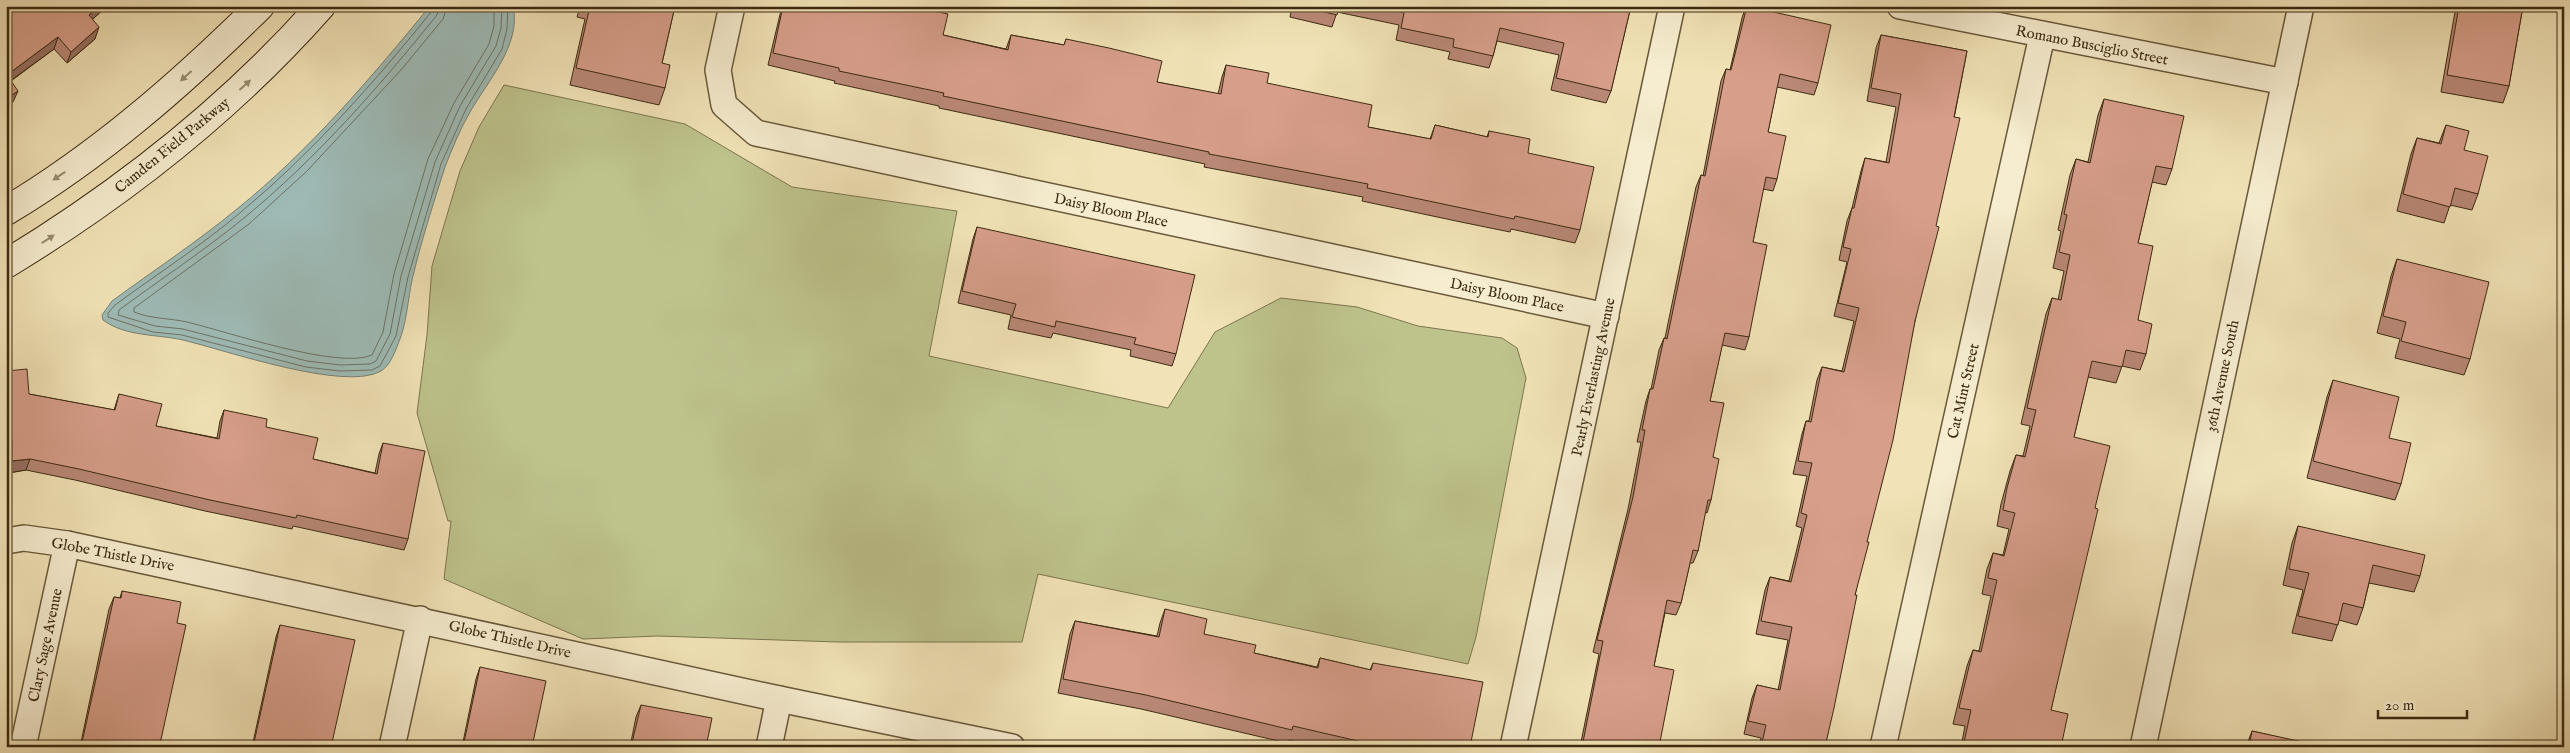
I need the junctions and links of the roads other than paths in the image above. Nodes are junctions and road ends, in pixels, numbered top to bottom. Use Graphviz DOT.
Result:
graph roads {
  1 [pos="260,6"];
  2 [pos="321,6"];
  3 [pos="732,6"];
  4 [pos="1672,6"];
  5 [pos="1900,6"];
  6 [pos="2301,6"];
  7 [pos="2042,36"];
  8 [pos="2285,82"];
  9 [pos="6,211"];
  10 [pos="6,264"];
  11 [pos="1606,316"];
  12 [pos="6,540"];
  13 [pos="66,544"];
  14 [pos="420,619"];
  15 [pos="779,699"];
  16 [pos="23,747"];
  17 [pos="392,747"];
  18 [pos="769,747"];
  19 [pos="1012,747"];
  20 [pos="1513,747"];
  21 [pos="1883,747"];
  22 [pos="2143,747"];
  1 -- 9 [label="street, one-way"];
  10 -- 2 [label="street, Camden Field Parkway, one-way"];
  3 -- 11 [label="street, Daisy Bloom Place"];
  4 -- 11 [label="street, Pearly Everlasting Avenue"];
  5 -- 7 [label="street, Romano Busciglio Street"];
  6 -- 8 [label="street, 36th Avenue South"];
  7 -- 8 [label="street, Romano Busciglio Street"];
  7 -- 21 [label="street, Cat Mint Street"];
  8 -- 22 [label="street, 36th Avenue South"];
  11 -- 20 [label="street, Pearly Everlasting Avenue"];
  12 -- 13 [label="street, Globe Thistle Drive"];
  13 -- 14 [label="street, Globe Thistle Drive"];
  13 -- 16 [label="street, Clary Sage Avenue"];
  14 -- 15 [label="street, Globe Thistle Drive"];
  14 -- 17 [label="street"];
  15 -- 18 [label="street"];
  15 -- 19 [label="street, Globe Thistle Drive"];
}
